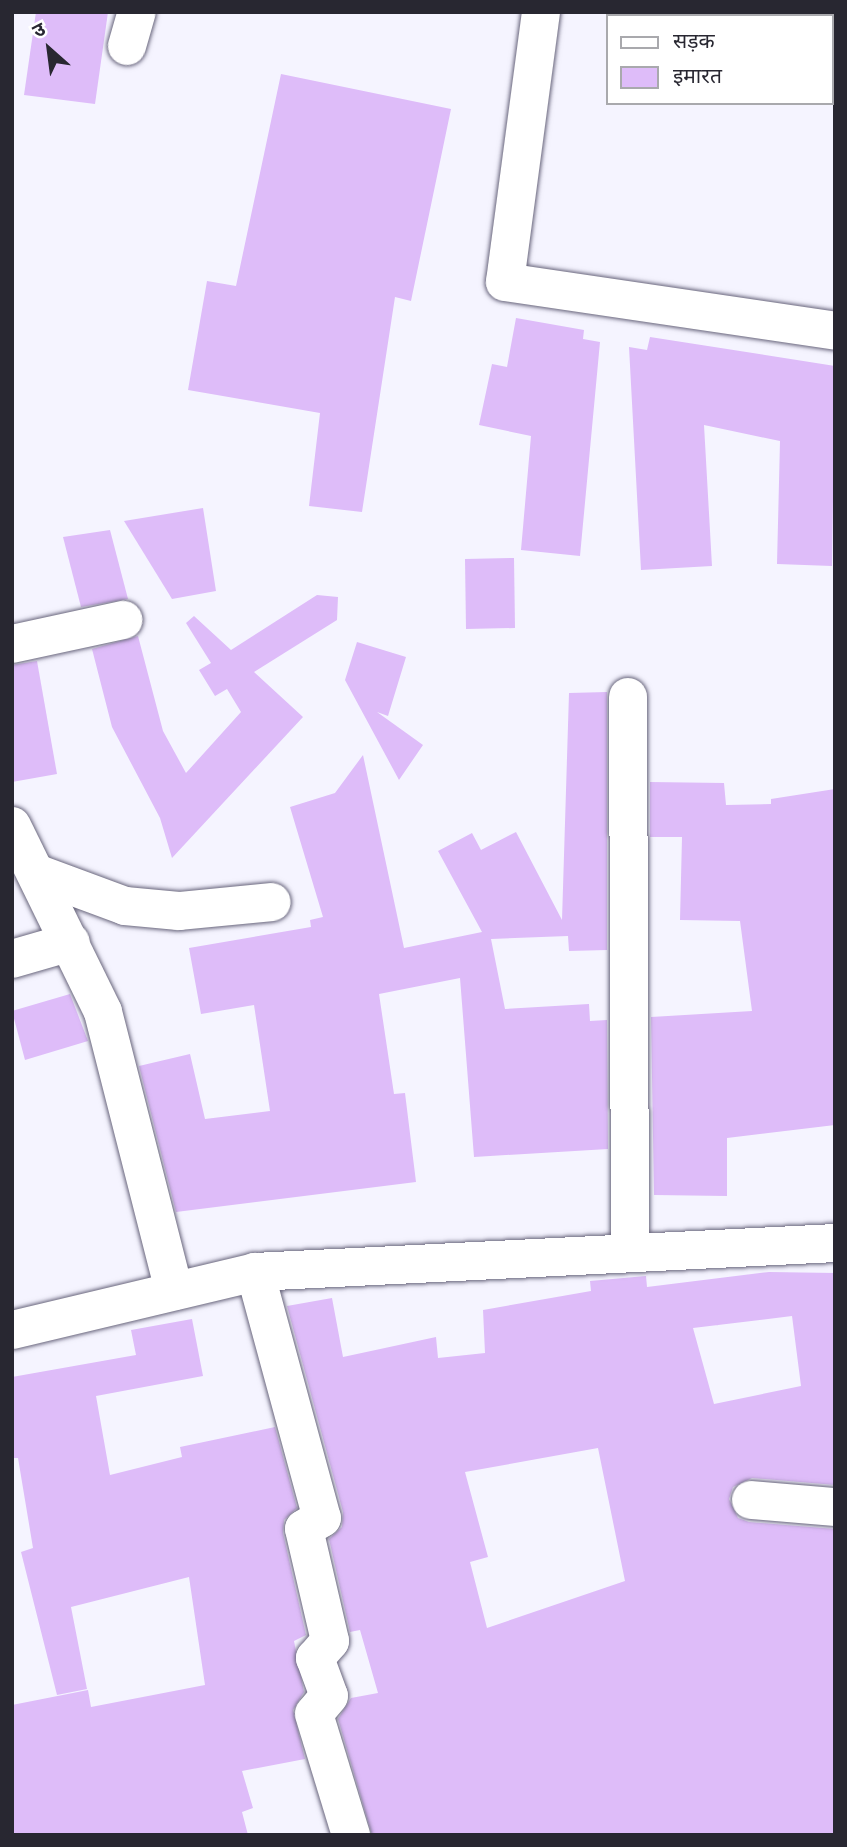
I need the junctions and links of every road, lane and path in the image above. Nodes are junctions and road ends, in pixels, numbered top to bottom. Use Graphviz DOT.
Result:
graph roads {
  1 [pos="541,12"];
  2 [pos="835,331"];
  3 [pos="123,620"];
  4 [pos="12,644"];
  5 [pos="628,696"];
  6 [pos="12,826"];
  7 [pos="36,873"];
  8 [pos="272,902"];
  9 [pos="71,942"];
  10 [pos="12,958"];
  11 [pos="835,1242"];
  12 [pos="631,1253"];
  13 [pos="255,1272"];
  14 [pos="174,1292"];
  15 [pos="12,1330"];
  16 [pos="751,1500"];
  17 [pos="835,1507"];
  18 [pos="351,1835"];
  1 -- 2 [label="street"];
  3 -- 4 [label="street"];
  5 -- 12 [label="street"];
  6 -- 7 [label="street"];
  7 -- 8 [label="street"];
  7 -- 9 [label="street"];
  9 -- 10 [label="street"];
  9 -- 14 [label="street"];
  11 -- 12 [label="street"];
  12 -- 13 [label="street"];
  13 -- 14 [label="street"];
  13 -- 18 [label="street"];
  14 -- 15 [label="street"];
  16 -- 17 [label="street"];
}
